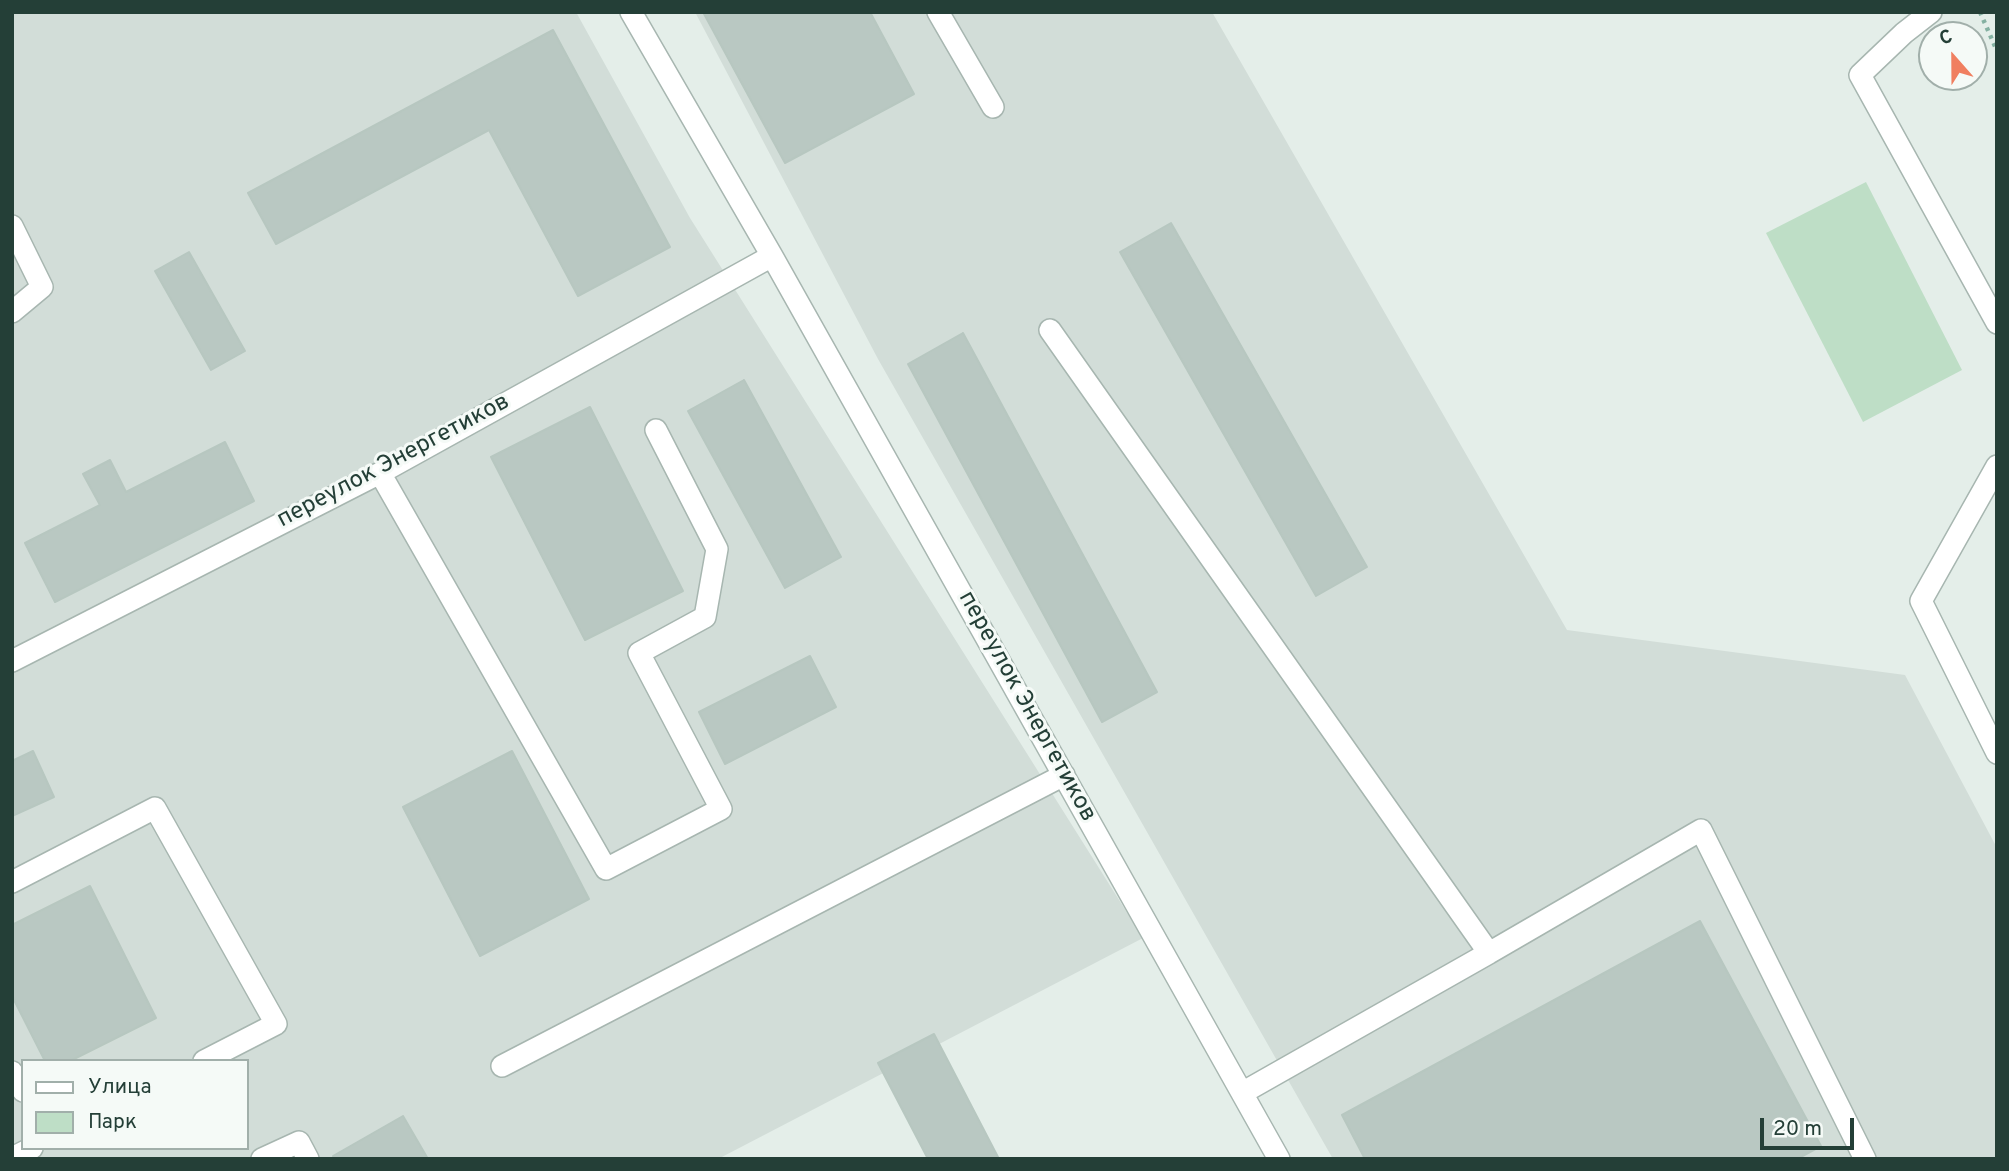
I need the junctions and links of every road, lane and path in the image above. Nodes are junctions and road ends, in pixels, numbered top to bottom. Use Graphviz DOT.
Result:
graph roads {
  1 [pos="631,12"];
  2 [pos="938,12"];
  3 [pos="1931,12"];
  4 [pos="1980,12"];
  5 [pos="1997,51"];
  6 [pos="993,107"];
  7 [pos="12,226"];
  8 [pos="772,256"];
  9 [pos="12,312"];
  10 [pos="1997,323"];
  11 [pos="1050,330"];
  12 [pos="656,430"];
  13 [pos="1997,466"];
  14 [pos="380,472"];
  15 [pos="12,661"];
  16 [pos="1997,753"];
  17 [pos="1064,775"];
  18 [pos="12,882"];
  19 [pos="1489,953"];
  20 [pos="208,1059"];
  21 [pos="502,1066"];
  22 [pos="12,1072"];
  23 [pos="21,1088"];
  24 [pos="1242,1093"];
  25 [pos="28,1150"];
  26 [pos="12,1158"];
  27 [pos="262,1159"];
  28 [pos="308,1159"];
  29 [pos="1279,1159"];
  30 [pos="1865,1159"];
  1 -- 8 [label="street, переулок Энергетиков"];
  2 -- 6 [label="street"];
  3 -- 10 [label="street"];
  4 -- 5 [label="path"];
  7 -- 9 [label="street"];
  8 -- 14 [label="street, переулок Энергетиков"];
  8 -- 17 [label="street, переулок Энергетиков"];
  11 -- 19 [label="street"];
  12 -- 14 [label="street"];
  13 -- 16 [label="street"];
  14 -- 15 [label="street, переулок Энергетиков"];
  17 -- 21 [label="street"];
  17 -- 24 [label="street, переулок Энергетиков"];
  18 -- 20 [label="street"];
  19 -- 24 [label="street"];
  19 -- 30 [label="street"];
  22 -- 23 [label="street"];
  24 -- 29 [label="street, переулок Энергетиков"];
  25 -- 26 [label="street"];
  27 -- 28 [label="street"];
}
